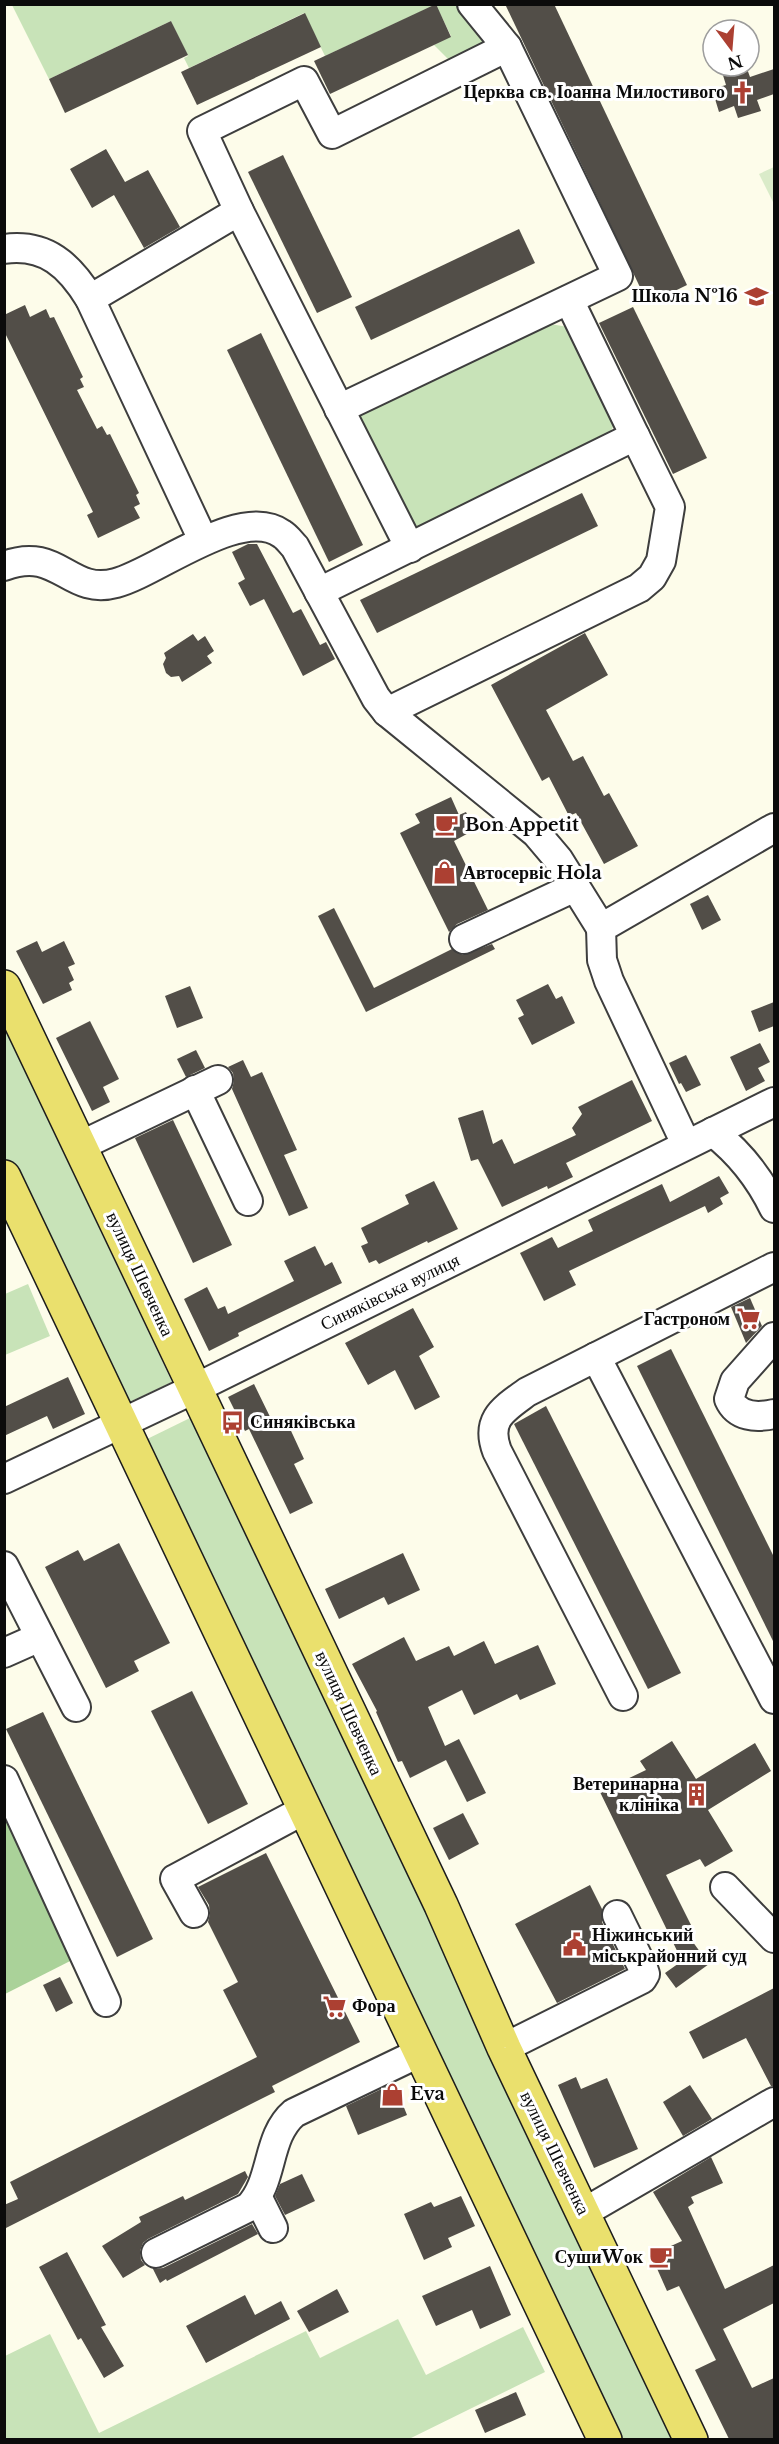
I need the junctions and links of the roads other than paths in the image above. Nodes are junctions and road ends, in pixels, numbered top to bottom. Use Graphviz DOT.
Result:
graph roads {
  1 [pos="472,4"];
  2 [pos="507,47"];
  3 [pos="239,211"];
  4 [pos="4,249"];
  5 [pos="90,299"];
  6 [pos="569,300"];
  7 [pos="339,409"];
  8 [pos="635,436"];
  9 [pos="203,540"];
  10 [pos="410,548"];
  11 [pos="4,566"];
  12 [pos="319,592"];
  13 [pos="387,712"];
  14 [pos="774,828"];
  15 [pos="575,887"];
  16 [pos="601,928"];
  17 [pos="465,939"];
  18 [pos="4,987"];
  19 [pos="774,1102"];
  20 [pos="713,1132"];
  21 [pos="686,1144"];
  22 [pos="80,1146"];
  23 [pos="4,1177"];
  24 [pos="248,1201"];
  25 [pos="774,1208"];
  26 [pos="774,1267"];
  27 [pos="774,1337"];
  28 [pos="596,1357"];
  29 [pos="194,1389"];
  30 [pos="774,1414"];
  31 [pos="121,1424"];
  32 [pos="4,1479"];
  33 [pos="4,1566"];
  34 [pos="40,1637"];
  35 [pos="4,1653"];
  36 [pos="622,1696"];
  37 [pos="774,1699"];
  38 [pos="76,1707"];
  39 [pos="4,1780"];
  40 [pos="304,1810"];
  41 [pos="725,1887"];
  42 [pos="765,1910"];
  43 [pos="194,1913"];
  44 [pos="617,1915"];
  45 [pos="774,1938"];
  46 [pos="106,2002"];
  47 [pos="504,2048"];
  48 [pos="420,2053"];
  49 [pos="774,2102"];
  50 [pos="258,2198"];
  51 [pos="583,2212"];
  52 [pos="273,2228"];
  53 [pos="156,2253"];
  54 [pos="605,2439"];
  55 [pos="692,2439"];
  1 -- 2 [label="street"];
  2 -- 3 [label="street"];
  2 -- 6 [label="street"];
  3 -- 5 [label="street"];
  3 -- 7 [label="street"];
  4 -- 5 [label="street"];
  5 -- 9 [label="street"];
  6 -- 7 [label="street"];
  6 -- 8 [label="street"];
  7 -- 10 [label="street"];
  8 -- 10 [label="street"];
  8 -- 13 [label="street"];
  9 -- 11 [label="street"];
  9 -- 12 [label="street"];
  10 -- 12 [label="street"];
  12 -- 13 [label="street"];
  13 -- 15 [label="street"];
  14 -- 16 [label="street"];
  15 -- 16 [label="street"];
  15 -- 17 [label="street"];
  16 -- 21 [label="street"];
  18 -- 22 [label="main road, вулиця Шевченка"];
  19 -- 20 [label="street, Синяківська вулиця"];
  20 -- 21 [label="street, Синяківська вулиця"];
  20 -- 25 [label="street"];
  21 -- 29 [label="street, Синяківська вулиця"];
  22 -- 24 [label="street"];
  22 -- 29 [label="main road, вулиця Шевченка"];
  23 -- 31 [label="main road"];
  26 -- 28 [label="street"];
  27 -- 30 [label="street"];
  28 -- 36 [label="street"];
  28 -- 37 [label="street"];
  29 -- 31 [label="street, Синяківська вулиця"];
  29 -- 47 [label="main road, вулиця Шевченка"];
  31 -- 32 [label="street, Синяківська вулиця"];
  31 -- 40 [label="main road"];
  33 -- 34 [label="street"];
  34 -- 35 [label="street"];
  34 -- 38 [label="street"];
  39 -- 46 [label="street"];
  40 -- 43 [label="street"];
  40 -- 48 [label="main road"];
  41 -- 42 [label="street"];
  42 -- 45 [label="street"];
  44 -- 47 [label="street"];
  47 -- 51 [label="main road, вулиця Шевченка"];
  48 -- 50 [label="street"];
  48 -- 54 [label="main road"];
  49 -- 51 [label="street"];
  50 -- 52 [label="street"];
  50 -- 53 [label="street"];
  51 -- 55 [label="main road, вулиця Шевченка"];
}
